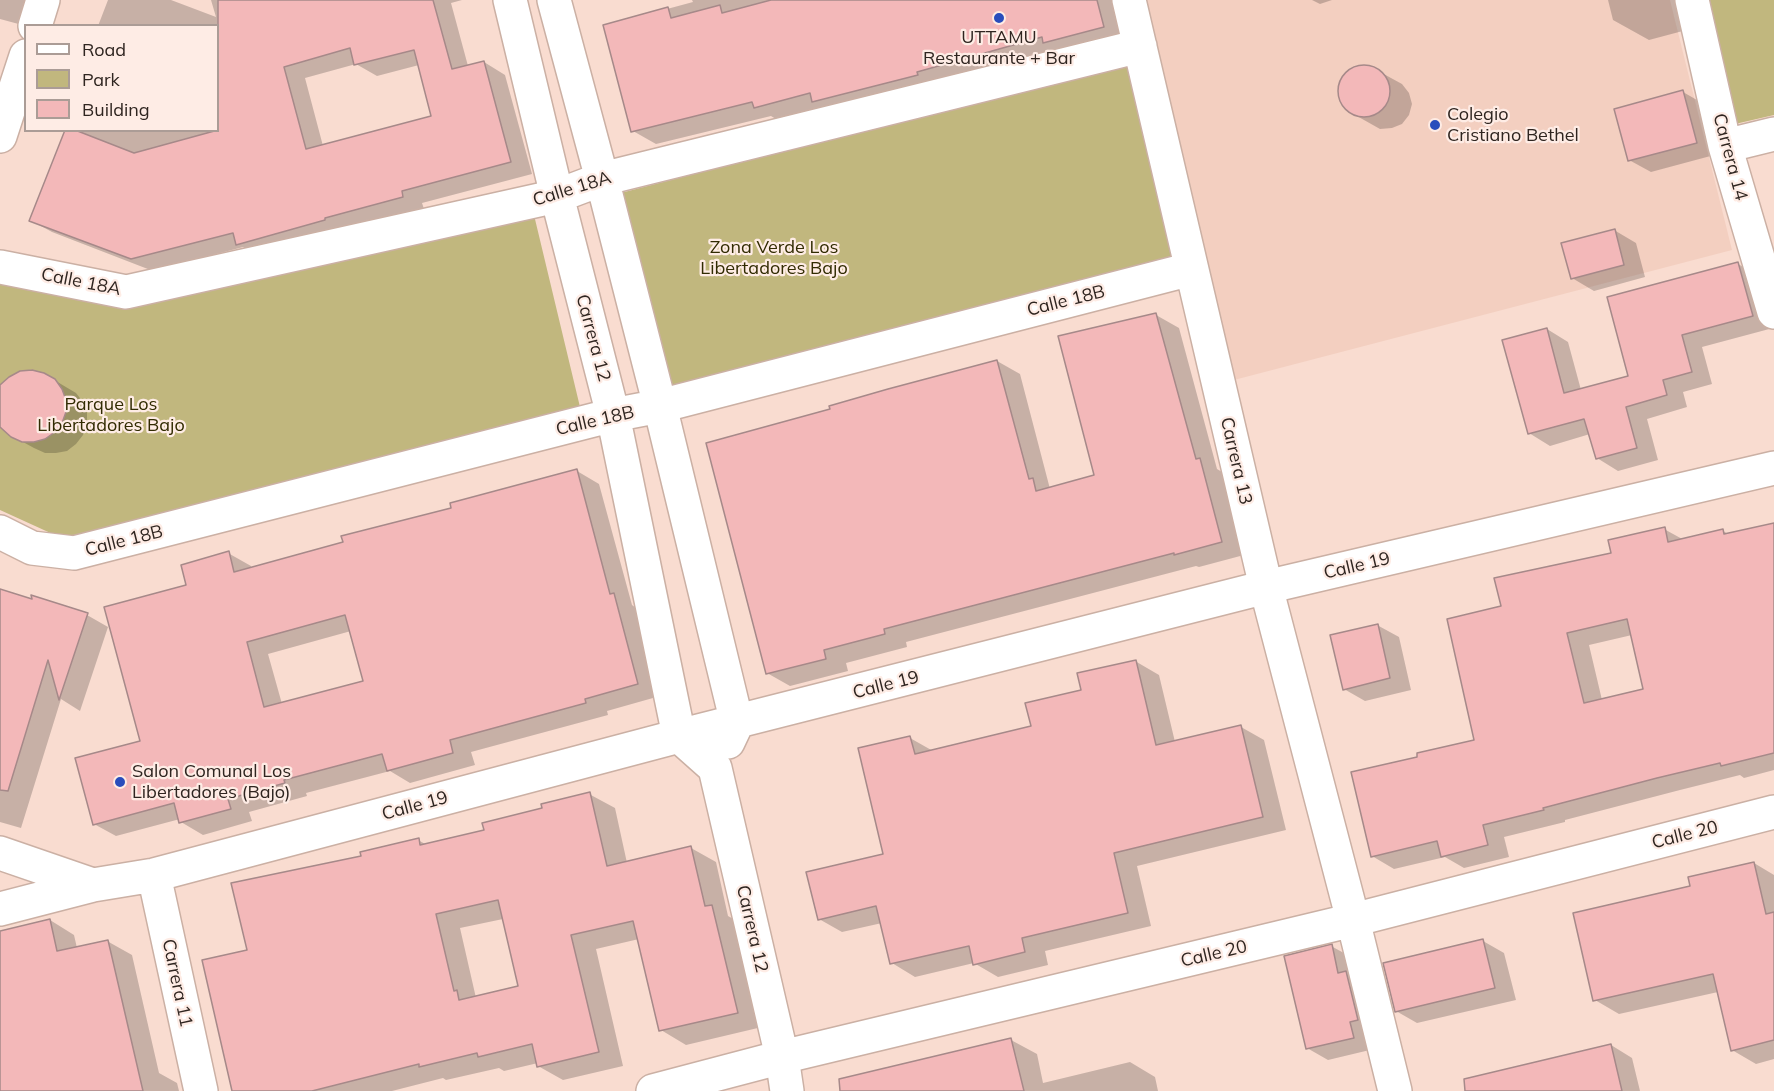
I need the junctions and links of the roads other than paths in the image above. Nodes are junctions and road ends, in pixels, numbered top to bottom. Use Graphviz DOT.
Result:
graph roads {
  1 [pos="43,0"];
  2 [pos="510,0"];
  3 [pos="554,0"];
  4 [pos="1129,0"];
  5 [pos="1692,0"];
  6 [pos="36,24"];
  7 [pos="1140,46"];
  8 [pos="24,62"];
  9 [pos="1774,134"];
  10 [pos="0,136"];
  11 [pos="1725,146"];
  12 [pos="602,179"];
  13 [pos="557,196"];
  14 [pos="0,267"];
  15 [pos="1191,269"];
  16 [pos="1774,312"];
  17 [pos="660,406"];
  18 [pos="613,415"];
  19 [pos="1774,468"];
  20 [pos="0,532"];
  21 [pos="1266,587"];
  22 [pos="737,723"];
  23 [pos="679,736"];
  24 [pos="716,768"];
  25 [pos="1774,812"];
  26 [pos="0,853"];
  27 [pos="154,875"];
  28 [pos="93,885"];
  29 [pos="0,909"];
  30 [pos="1353,920"];
  31 [pos="782,1058"];
  32 [pos="201,1091"];
  33 [pos="653,1091"];
  34 [pos="787,1091"];
  35 [pos="1395,1091"];
  1 -- 6 [label="street"];
  2 -- 13 [label="street, Carrera 12"];
  3 -- 12 [label="street"];
  4 -- 7 [label="street, Carrera 13"];
  5 -- 11 [label="street, Carrera 14"];
  7 -- 12 [label="street, Calle 18A"];
  7 -- 15 [label="street, Carrera 13"];
  8 -- 10 [label="street"];
  9 -- 11 [label="street"];
  11 -- 16 [label="street, Carrera 14"];
  12 -- 13 [label="street, Calle 18A"];
  12 -- 17 [label="street"];
  13 -- 14 [label="street, Calle 18A"];
  13 -- 18 [label="street, Carrera 12"];
  15 -- 17 [label="street, Calle 18B"];
  15 -- 21 [label="street, Carrera 13"];
  17 -- 18 [label="street, Calle 18B"];
  17 -- 22 [label="street"];
  18 -- 20 [label="street, Calle 18B"];
  18 -- 23 [label="street, Carrera 12"];
  19 -- 21 [label="street, Calle 19"];
  21 -- 22 [label="street, Calle 19"];
  21 -- 30 [label="street, Carrera 13"];
  22 -- 23 [label="street, Calle 19"];
  22 -- 24 [label="street"];
  23 -- 24 [label="street"];
  23 -- 27 [label="street, Calle 19"];
  24 -- 31 [label="street, Carrera 12"];
  25 -- 30 [label="street, Calle 20"];
  26 -- 28 [label="street"];
  27 -- 28 [label="street, Calle 19"];
  27 -- 32 [label="street, Carrera 11"];
  28 -- 29 [label="street, Calle 19"];
  30 -- 31 [label="street, Calle 20"];
  30 -- 35 [label="street, Carrera 13"];
  31 -- 33 [label="street, Calle 20"];
  31 -- 34 [label="street, Carrera 12"];
}
